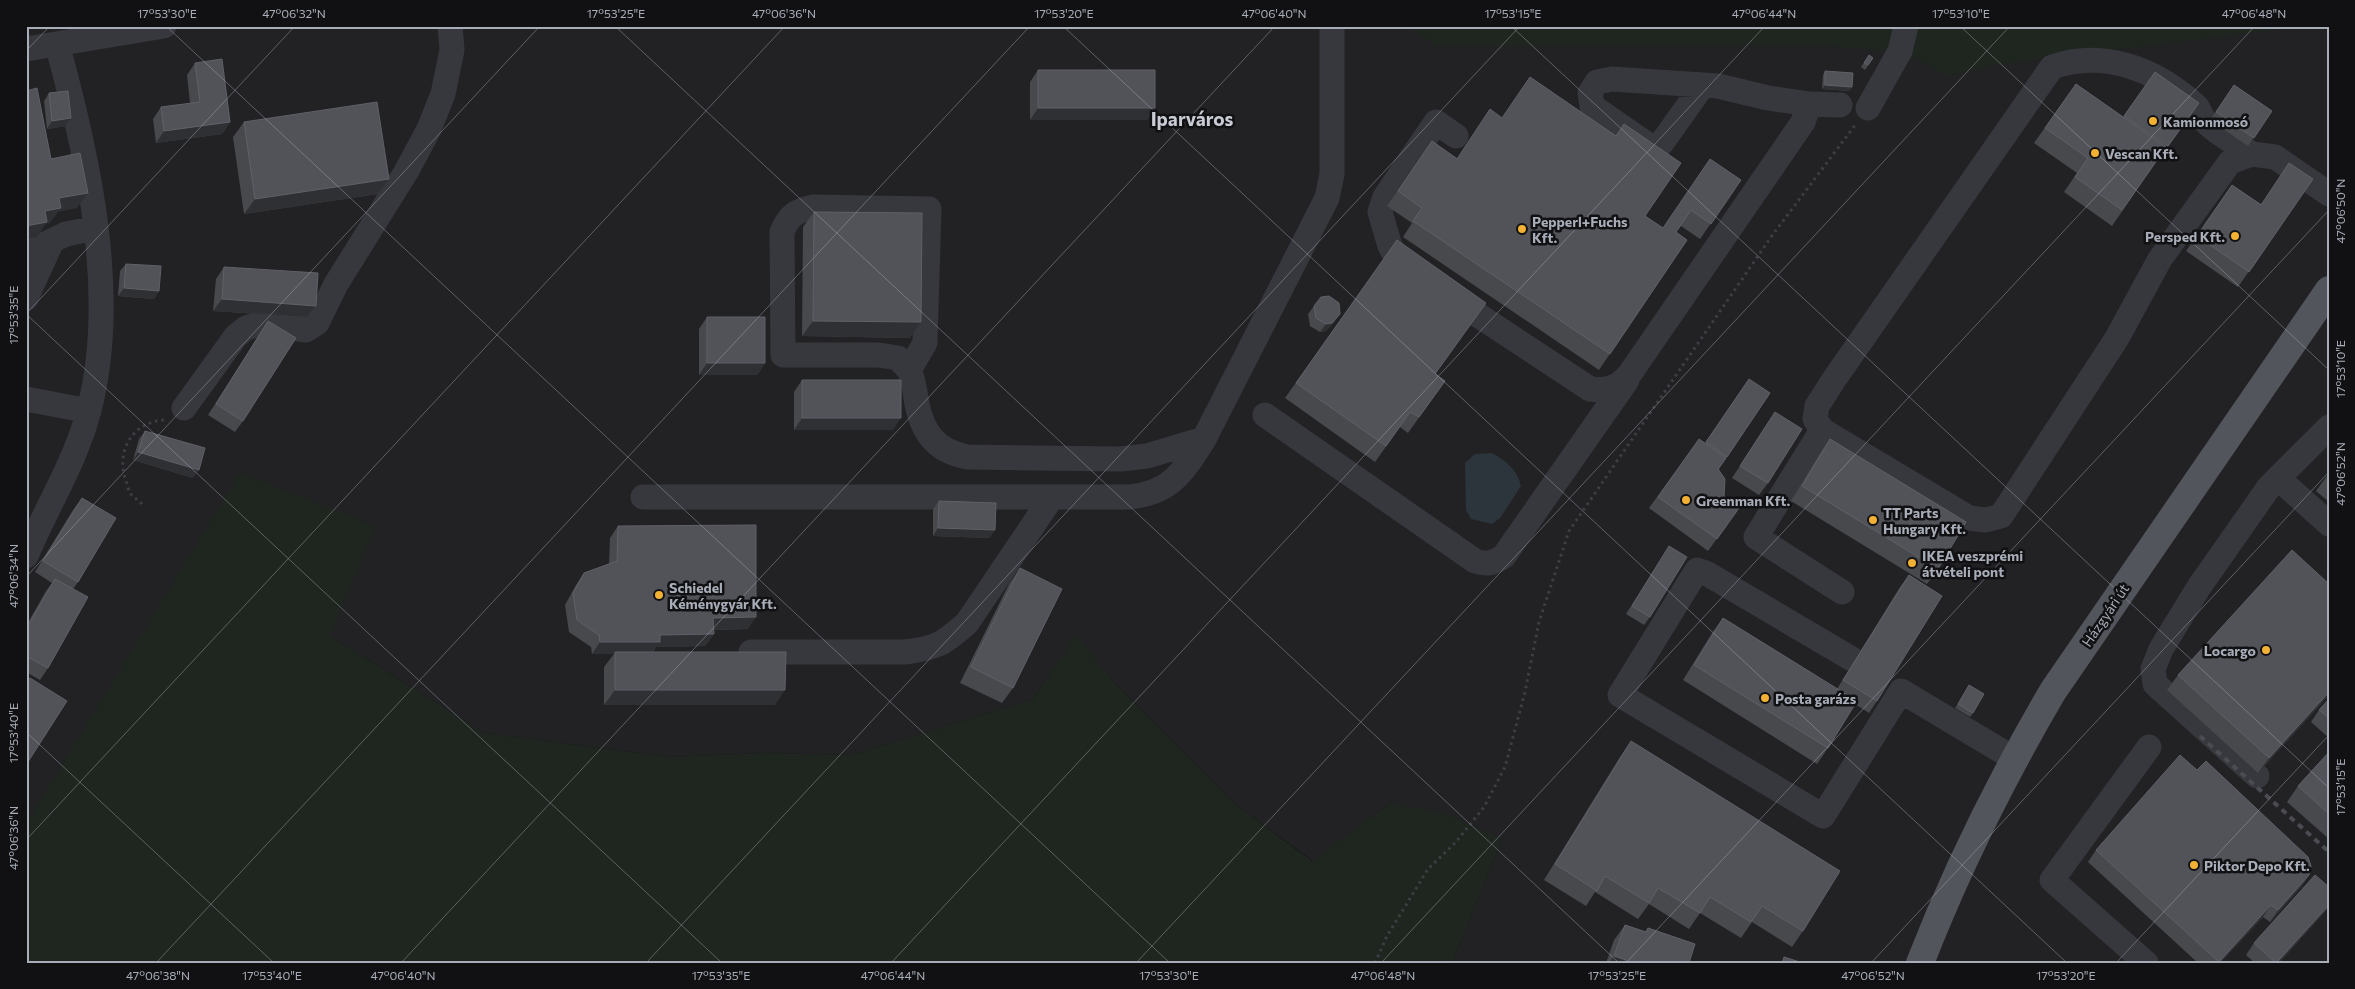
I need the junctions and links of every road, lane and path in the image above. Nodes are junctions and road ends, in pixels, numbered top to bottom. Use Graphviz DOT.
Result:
graph roads {
  1 [pos="164,26"];
  2 [pos="450,26"];
  3 [pos="1332,26"];
  4 [pos="1906,26"];
  5 [pos="113,30"];
  6 [pos="57,44"];
  7 [pos="26,49"];
  8 [pos="1703,85"];
  9 [pos="1809,104"];
  10 [pos="1840,105"];
  11 [pos="1868,108"];
  12 [pos="1456,136"];
  13 [pos="2264,155"];
  14 [pos="2329,194"];
  15 [pos="96,228"];
  16 [pos="52,241"];
  17 [pos="26,250"];
  18 [pos="2329,290"];
  19 [pos="26,298"];
  20 [pos="909,370"];
  21 [pos="1630,376"];
  22 [pos="26,399"];
  23 [pos="184,408"];
  24 [pos="89,411"];
  25 [pos="1265,415"];
  26 [pos="2329,427"];
  27 [pos="1822,430"];
  28 [pos="1204,439"];
  29 [pos="2278,479"];
  30 [pos="644,497"];
  31 [pos="1052,497"];
  32 [pos="142,504"];
  33 [pos="2329,524"];
  34 [pos="26,556"];
  35 [pos="1842,592"];
  36 [pos="732,652"];
  37 [pos="1852,659"];
  38 [pos="2149,747"];
  39 [pos="2014,758"];
  40 [pos="2257,776"];
  41 [pos="1375,963"];
  42 [pos="1920,963"];
  43 [pos="2146,963"];
  1 -- 5 [label="street"];
  2 -- 23 [label="street"];
  3 -- 28 [label="street"];
  4 -- 11 [label="street"];
  5 -- 6 [label="street"];
  6 -- 7 [label="street"];
  6 -- 15 [label="street"];
  8 -- 9 [label="street"];
  9 -- 10 [label="street"];
  9 -- 21 [label="street"];
  11 -- 41 [label="path"];
  12 -- 21 [label="street"];
  13 -- 14 [label="street"];
  13 -- 27 [label="street"];
  13 -- 27 [label="street"];
  15 -- 16 [label="street"];
  15 -- 24 [label="street"];
  16 -- 17 [label="street"];
  16 -- 19 [label="street"];
  18 -- 39 [label="main road, Házgyári út"];
  20 -- 20 [label="street"];
  20 -- 28 [label="street"];
  21 -- 25 [label="street"];
  22 -- 24 [label="street"];
  23 -- 32 [label="path"];
  24 -- 34 [label="street"];
  26 -- 29 [label="street"];
  27 -- 35 [label="street"];
  28 -- 31 [label="street"];
  29 -- 33 [label="street"];
  29 -- 40 [label="street"];
  30 -- 31 [label="street"];
  31 -- 36 [label="street"];
  37 -- 39 [label="street"];
  38 -- 43 [label="street"];
  39 -- 42 [label="main road, Házgyári út"];
}
